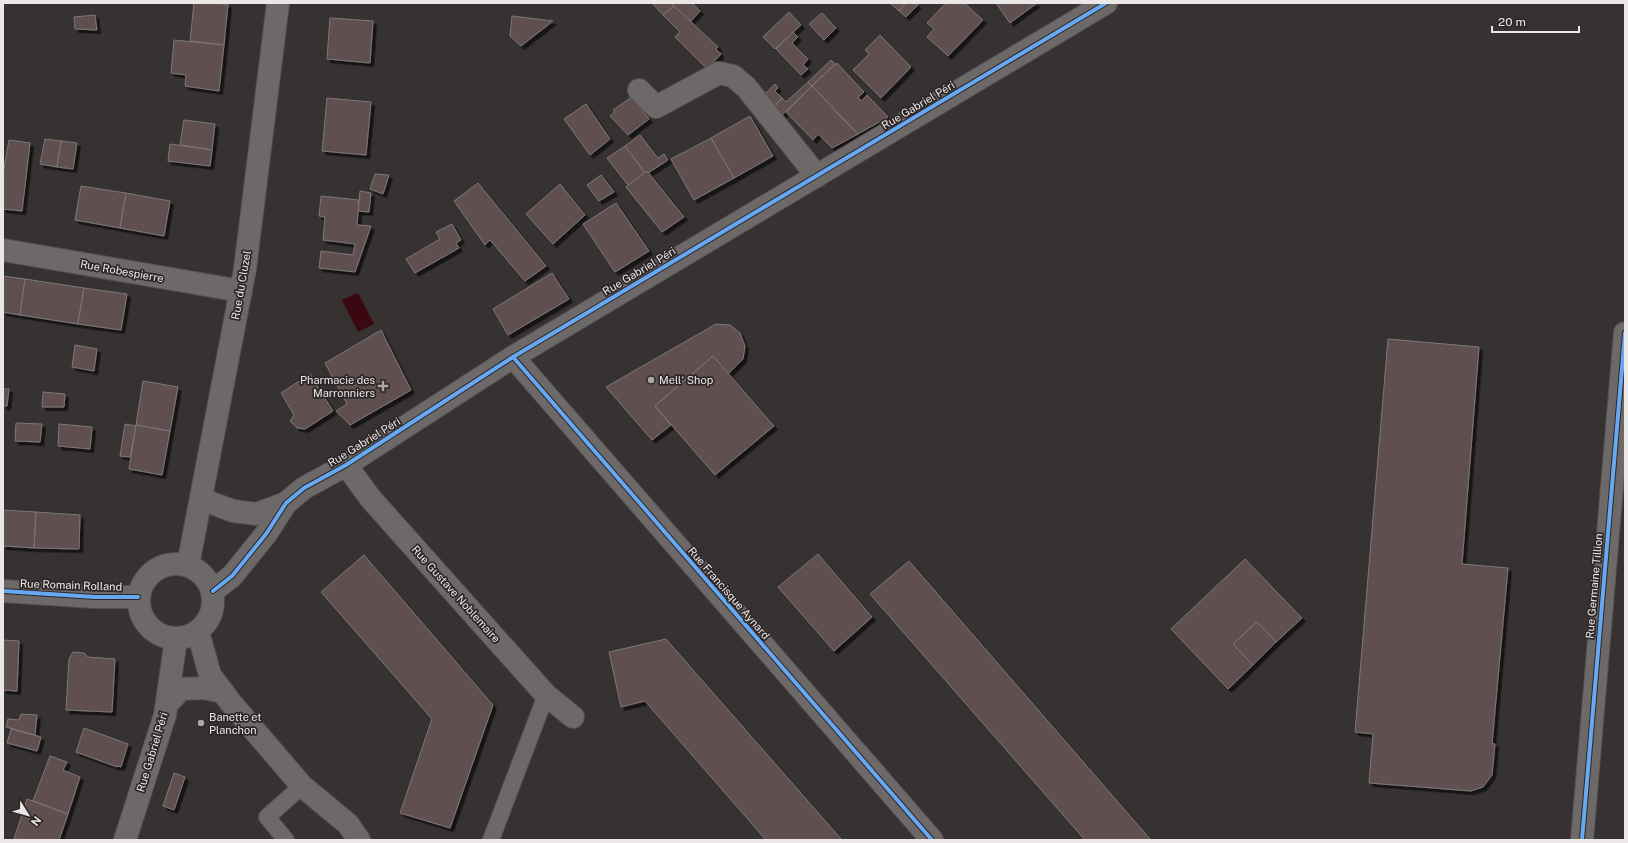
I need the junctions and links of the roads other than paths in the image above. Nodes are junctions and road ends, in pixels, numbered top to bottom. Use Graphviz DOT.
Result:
graph roads {
  1 [pos="278,3"];
  2 [pos="1106,3"];
  3 [pos="639,90"];
  4 [pos="817,176"];
  5 [pos="3,250"];
  6 [pos="241,291"];
  7 [pos="1625,333"];
  8 [pos="513,357"];
  9 [pos="1622,394"];
  10 [pos="346,465"];
  11 [pos="201,499"];
  12 [pos="286,503"];
  13 [pos="188,565"];
  14 [pos="3,591"];
  15 [pos="213,591"];
  16 [pos="138,597"];
  17 [pos="198,632"];
  18 [pos="176,639"];
  19 [pos="223,692"];
  20 [pos="546,695"];
  21 [pos="167,704"];
  22 [pos="573,717"];
  23 [pos="302,786"];
  24 [pos="125,840"];
  25 [pos="286,840"];
  26 [pos="359,840"];
  27 [pos="491,840"];
  28 [pos="932,840"];
  29 [pos="1582,840"];
  1 -- 6 [label="street, Rue du Cluzel"];
  2 -- 4 [label="street, Rue Gabriel Péri"];
  3 -- 4 [label="street"];
  4 -- 8 [label="street, Rue Gabriel Péri"];
  5 -- 6 [label="street, Rue Robespierre"];
  6 -- 11 [label="street, Rue du Cluzel"];
  7 -- 9 [label="street, Rue Germaine Tillion"];
  8 -- 10 [label="street, Rue Gabriel Péri"];
  8 -- 28 [label="street, Rue Francisque Aynard"];
  9 -- 29 [label="street, Rue Germaine Tillion"];
  10 -- 12 [label="street, Rue Gabriel Péri"];
  10 -- 20 [label="street, Rue Gustave Noblemaire"];
  11 -- 12 [label="street, Rue Gabriel Péri"];
  11 -- 13 [label="street, Rue du Cluzel"];
  12 -- 15 [label="street, Rue Gabriel Péri"];
  13 -- 15 [label="street"];
  13 -- 16 [label="street"];
  14 -- 16 [label="street, Rue Romain Rolland"];
  15 -- 17 [label="street"];
  16 -- 18 [label="street"];
  17 -- 18 [label="street"];
  17 -- 19 [label="street"];
  18 -- 21 [label="street, Rue Gabriel Péri"];
  19 -- 21 [label="street"];
  19 -- 23 [label="street"];
  20 -- 22 [label="street, Rue Gustave Noblemaire"];
  20 -- 27 [label="lane"];
  21 -- 24 [label="street, Rue Gabriel Péri"];
  23 -- 25 [label="lane"];
  23 -- 26 [label="street"];
}
